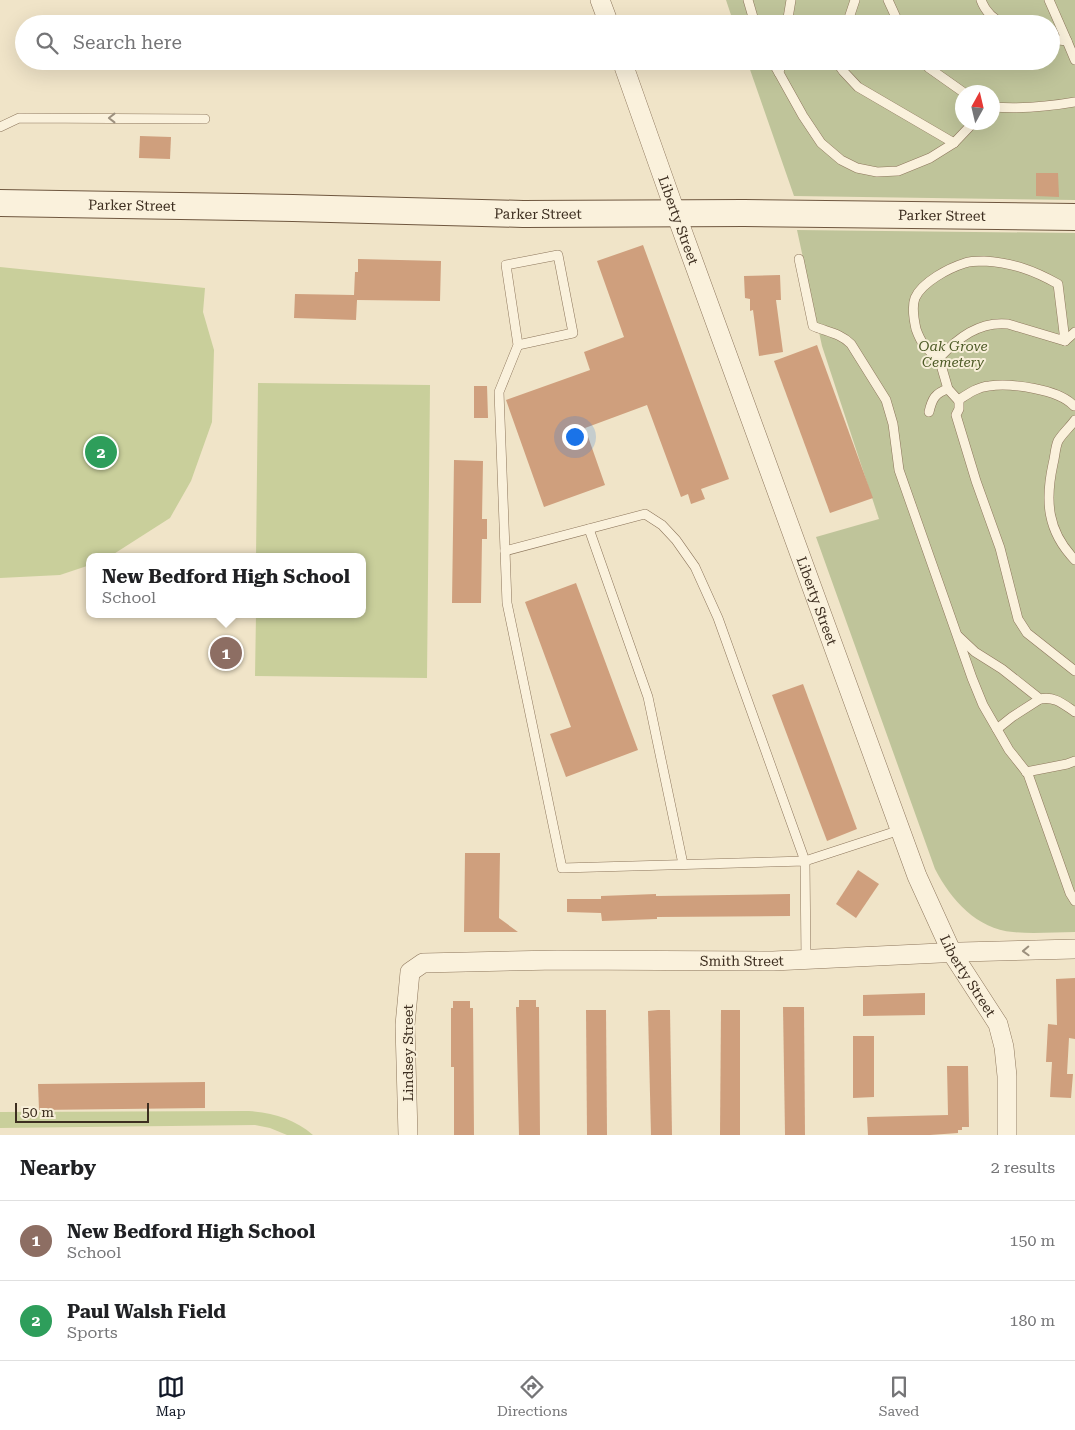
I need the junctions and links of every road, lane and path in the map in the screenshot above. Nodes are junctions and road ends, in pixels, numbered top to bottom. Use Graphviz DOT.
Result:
graph roads {
  1 [pos="600,0"];
  2 [pos="748,0"];
  3 [pos="791,0"];
  4 [pos="855,0"];
  5 [pos="888,0"];
  6 [pos="981,0"];
  7 [pos="1050,0"];
  8 [pos="606,15"];
  9 [pos="752,15"];
  10 [pos="788,15"];
  11 [pos="850,15"];
  12 [pos="895,15"];
  13 [pos="991,15"];
  14 [pos="1056,15"];
  15 [pos="1060,24"];
  16 [pos="1060,40"];
  17 [pos="1067,40"];
  18 [pos="1075,60"];
  19 [pos="625,70"];
  20 [pos="777,70"];
  21 [pos="780,70"];
  22 [pos="842,70"];
  23 [pos="932,70"];
  24 [pos="779,73"];
  25 [pos="955,86"];
  26 [pos="1075,102"];
  27 [pos="1000,108"];
  28 [pos="205,119"];
  29 [pos="0,127"];
  30 [pos="966,130"];
  31 [pos="954,143"];
  32 [pos="0,204"];
  33 [pos="676,214"];
  34 [pos="1075,217"];
  35 [pos="799,259"];
  36 [pos="1075,332"];
  37 [pos="1065,341"];
  38 [pos="518,345"];
  39 [pos="939,358"];
  40 [pos="948,389"];
  41 [pos="959,401"];
  42 [pos="1075,408"];
  43 [pos="929,412"];
  44 [pos="1075,420"];
  45 [pos="589,529"];
  46 [pos="505,551"];
  47 [pos="1075,560"];
  48 [pos="958,636"];
  49 [pos="1075,671"];
  50 [pos="1040,699"];
  51 [pos="1075,712"];
  52 [pos="997,729"];
  53 [pos="1072,765"];
  54 [pos="1026,772"];
  55 [pos="900,830"];
  56 [pos="805,861"];
  57 [pos="682,864"];
  58 [pos="1075,901"];
  59 [pos="1075,949"];
  60 [pos="952,953"];
  61 [pos="806,960"];
  62 [pos="410,972"];
  63 [pos="408,1135"];
  64 [pos="1007,1135"];
  1 -- 8 [label="street"];
  2 -- 9 [label="lane"];
  3 -- 10 [label="lane"];
  4 -- 11 [label="lane"];
  5 -- 12 [label="lane"];
  6 -- 13 [label="lane"];
  7 -- 14 [label="lane"];
  15 -- 17 [label="lane"];
  16 -- 17 [label="lane"];
  17 -- 18 [label="lane"];
  19 -- 33 [label="street, Liberty Street"];
  20 -- 24 [label="lane"];
  21 -- 24 [label="lane"];
  22 -- 31 [label="lane"];
  23 -- 25 [label="lane"];
  24 -- 31 [label="lane"];
  26 -- 27 [label="lane"];
  28 -- 29 [label="lane, one-way"];
  30 -- 31 [label="lane"];
  32 -- 33 [label="main road, Parker Street"];
  33 -- 34 [label="main road, Parker Street"];
  33 -- 55 [label="street, Liberty Street"];
  35 -- 48 [label="lane"];
  36 -- 37 [label="lane"];
  37 -- 39 [label="lane"];
  37 -- 39 [label="lane"];
  38 -- 38 [label="lane"];
  38 -- 46 [label="lane"];
  39 -- 40 [label="lane"];
  40 -- 41 [label="lane"];
  40 -- 43 [label="lane"];
  41 -- 42 [label="lane"];
  41 -- 49 [label="lane"];
  44 -- 47 [label="lane"];
  45 -- 46 [label="lane"];
  45 -- 56 [label="lane"];
  45 -- 57 [label="lane"];
  46 -- 57 [label="lane"];
  48 -- 50 [label="lane"];
  48 -- 52 [label="lane"];
  50 -- 51 [label="lane"];
  50 -- 52 [label="lane"];
  52 -- 54 [label="lane"];
  53 -- 54 [label="lane"];
  54 -- 58 [label="lane"];
  55 -- 56 [label="lane"];
  55 -- 60 [label="street, Liberty Street"];
  56 -- 57 [label="lane"];
  56 -- 61 [label="lane"];
  59 -- 60 [label="street, Smith Street, one-way"];
  60 -- 61 [label="street, Smith Street"];
  60 -- 64 [label="street, Liberty Street"];
  61 -- 62 [label="street, Smith Street"];
  62 -- 63 [label="street, Lindsey Street"];
}
